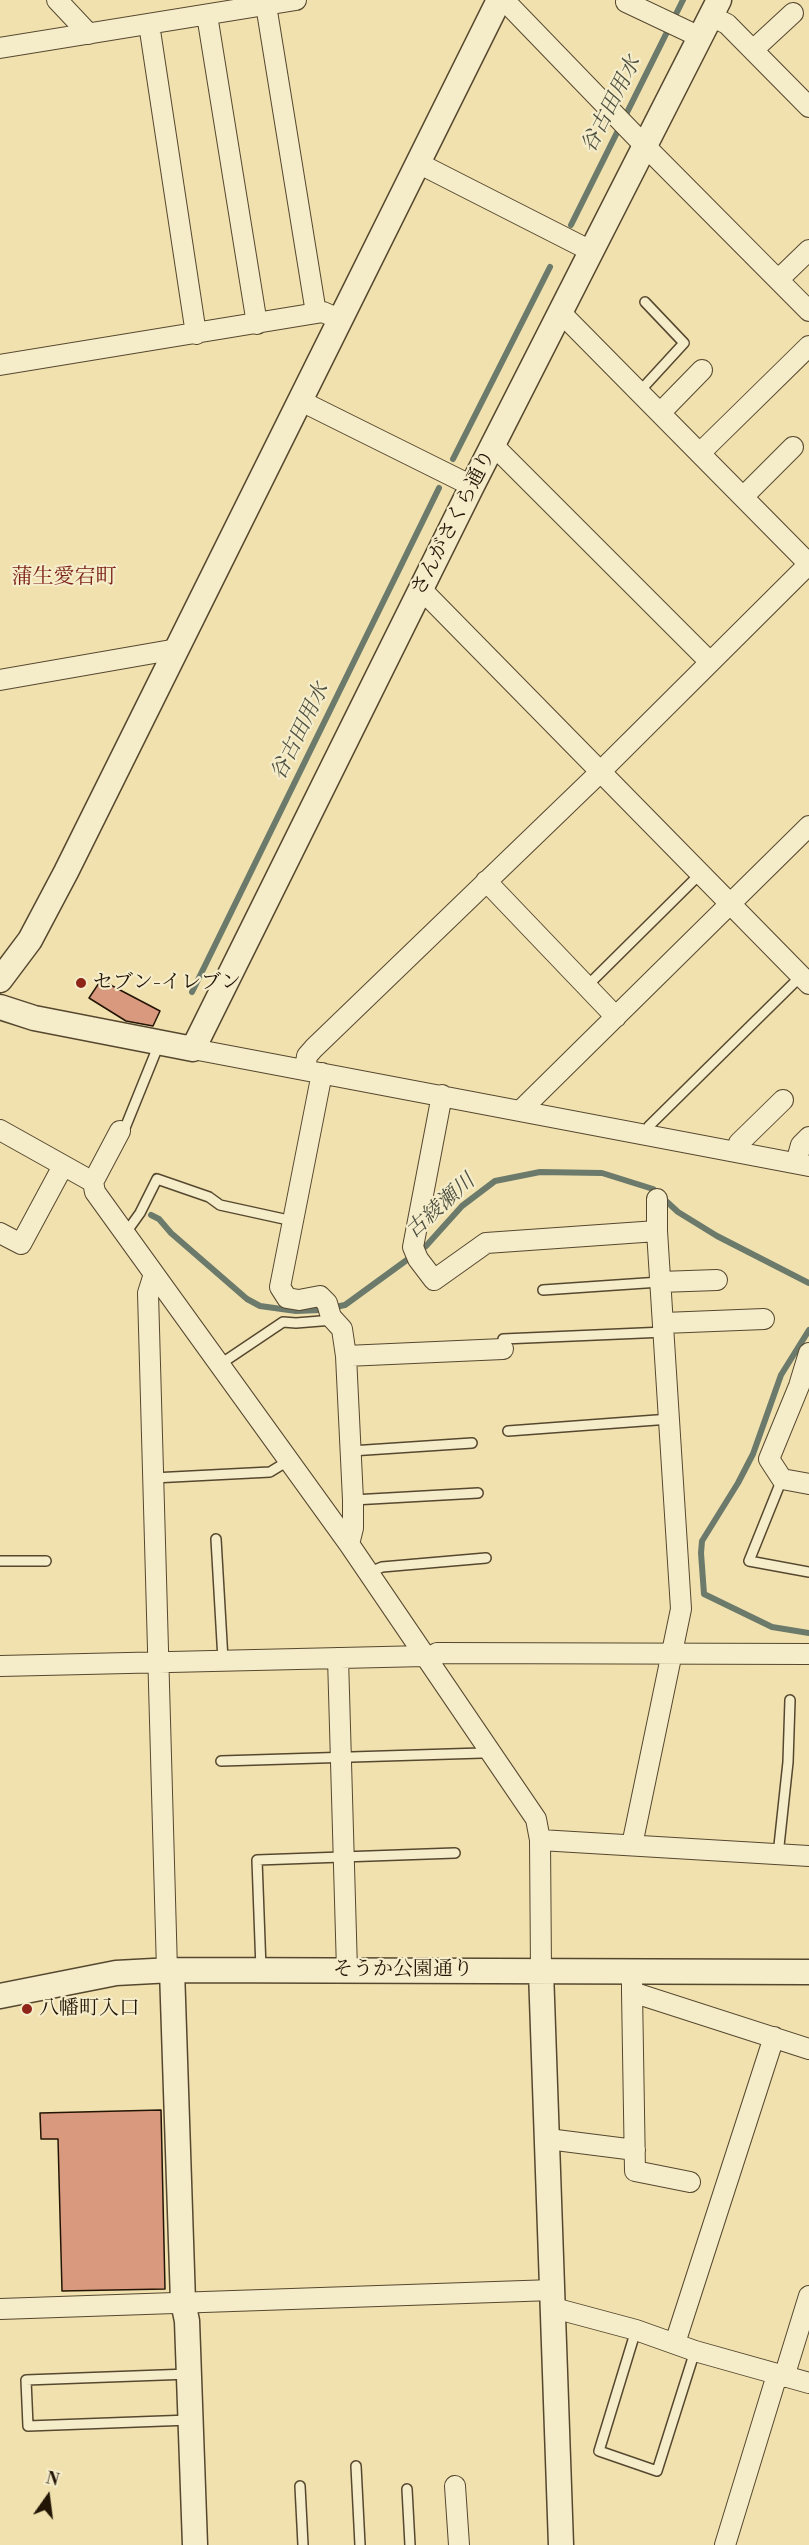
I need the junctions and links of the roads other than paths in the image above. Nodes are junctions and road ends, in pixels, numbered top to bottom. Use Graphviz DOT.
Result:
graph roads {
  1 [pos="57,0"];
  2 [pos="296,0"];
  3 [pos="499,0"];
  4 [pos="504,0"];
  5 [pos="626,2"];
  6 [pos="266,5"];
  7 [pos="715,8"];
  8 [pos="793,13"];
  9 [pos="207,15"];
  10 [pos="149,24"];
  11 [pos="89,34"];
  12 [pos="700,38"];
  13 [pos="0,48"];
  14 [pos="753,50"];
  15 [pos="809,106"];
  16 [pos="645,146"];
  17 [pos="418,164"];
  18 [pos="809,250"];
  19 [pos="591,251"];
  20 [pos="779,279"];
  21 [pos="645,302"];
  22 [pos="809,310"];
  23 [pos="316,313"];
  24 [pos="561,313"];
  25 [pos="341,320"];
  26 [pos="257,324"];
  27 [pos="196,334"];
  28 [pos="809,346"];
  29 [pos="0,365"];
  30 [pos="702,370"];
  31 [pos="640,391"];
  32 [pos="301,401"];
  33 [pos="661,412"];
  34 [pos="493,445"];
  35 [pos="794,447"];
  36 [pos="701,452"];
  37 [pos="472,486"];
  38 [pos="744,496"];
  39 [pos="809,564"];
  40 [pos="421,589"];
  41 [pos="177,649"];
  42 [pos="710,662"];
  43 [pos="0,680"];
  44 [pos="601,771"];
  45 [pos="809,826"];
  46 [pos="701,873"];
  47 [pos="486,881"];
  48 [pos="731,903"];
  49 [pos="0,980"];
  50 [pos="805,980"];
  51 [pos="586,986"];
  52 [pos="0,1007"];
  53 [pos="616,1017"];
  54 [pos="160,1042"];
  55 [pos="193,1049"];
  56 [pos="314,1072"];
  57 [pos="442,1095"];
  58 [pos="783,1100"];
  59 [pos="520,1111"];
  60 [pos="0,1130"];
  61 [pos="120,1131"];
  62 [pos="646,1135"];
  63 [pos="809,1137"];
  64 [pos="737,1152"];
  65 [pos="803,1164"];
  66 [pos="63,1166"];
  67 [pos="93,1182"];
  68 [pos="657,1199"];
  69 [pos="293,1221"];
  70 [pos="657,1231"];
  71 [pos="0,1233"];
  72 [pos="125,1234"];
  73 [pos="153,1274"];
  74 [pos="717,1280"];
  75 [pos="660,1282"];
  76 [pos="543,1290"];
  77 [pos="330,1313"];
  78 [pos="764,1319"];
  79 [pos="665,1328"];
  80 [pos="503,1344"];
  81 [pos="809,1353"];
  82 [pos="346,1356"];
  83 [pos="219,1365"];
  84 [pos="804,1387"];
  85 [pos="670,1419"];
  86 [pos="508,1431"];
  87 [pos="472,1443"];
  88 [pos="351,1450"];
  89 [pos="288,1461"];
  90 [pos="153,1478"];
  91 [pos="782,1479"];
  92 [pos="809,1484"];
  93 [pos="478,1493"];
  94 [pos="353,1500"];
  95 [pos="216,1539"];
  96 [pos="349,1544"];
  97 [pos="486,1558"];
  98 [pos="0,1561"];
  99 [pos="46,1561"];
  100 [pos="809,1572"];
  101 [pos="368,1573"];
  102 [pos="672,1653"];
  103 [pos="809,1654"];
  104 [pos="426,1657"];
  105 [pos="338,1658"];
  106 [pos="223,1660"];
  107 [pos="158,1662"];
  108 [pos="0,1666"];
  109 [pos="790,1700"];
  110 [pos="487,1749"];
  111 [pos="339,1759"];
  112 [pos="221,1761"];
  113 [pos="540,1840"];
  114 [pos="632,1845"];
  115 [pos="455,1853"];
  116 [pos="342,1855"];
  117 [pos="778,1855"];
  118 [pos="809,1856"];
  119 [pos="261,1969"];
  120 [pos="170,1970"];
  121 [pos="346,1970"];
  122 [pos="541,1971"];
  123 [pos="809,1972"];
  124 [pos="632,1982"];
  125 [pos="0,1996"];
  126 [pos="774,2037"];
  127 [pos="809,2049"];
  128 [pos="548,2139"];
  129 [pos="635,2150"];
  130 [pos="690,2182"];
  131 [pos="809,2296"];
  132 [pos="553,2299"];
  133 [pos="183,2302"];
  134 [pos="0,2309"];
  135 [pos="636,2330"];
  136 [pos="675,2343"];
  137 [pos="695,2351"];
  138 [pos="189,2374"];
  139 [pos="780,2376"];
  140 [pos="809,2383"];
  141 [pos="190,2421"];
  142 [pos="356,2466"];
  143 [pos="300,2486"];
  144 [pos="455,2486"];
  145 [pos="407,2489"];
  146 [pos="195,2545"];
  147 [pos="303,2545"];
  148 [pos="360,2545"];
  149 [pos="410,2545"];
  150 [pos="459,2545"];
  151 [pos="561,2545"];
  152 [pos="725,2545"];
  1 -- 11 [label="street"];
  2 -- 6 [label="street"];
  3 -- 17 [label="street"];
  4 -- 16 [label="street"];
  5 -- 12 [label="street"];
  6 -- 9 [label="street"];
  6 -- 23 [label="street"];
  7 -- 12 [label="street, さんがさくら通り"];
  7 -- 14 [label="street"];
  8 -- 14 [label="street"];
  9 -- 10 [label="street"];
  9 -- 26 [label="street"];
  10 -- 11 [label="street"];
  10 -- 27 [label="street"];
  11 -- 13 [label="street"];
  12 -- 16 [label="street, さんがさくら通り"];
  14 -- 15 [label="street"];
  16 -- 19 [label="street, さんがさくら通り"];
  16 -- 20 [label="street"];
  17 -- 19 [label="street"];
  17 -- 25 [label="street"];
  18 -- 20 [label="street"];
  19 -- 24 [label="street, さんがさくら通り"];
  20 -- 22 [label="street"];
  21 -- 31 [label="lane"];
  23 -- 25 [label="street"];
  23 -- 26 [label="street"];
  24 -- 31 [label="street"];
  24 -- 34 [label="street, さんがさくら通り"];
  25 -- 32 [label="street"];
  26 -- 27 [label="street"];
  27 -- 29 [label="street"];
  28 -- 36 [label="street"];
  30 -- 33 [label="street"];
  31 -- 33 [label="street"];
  32 -- 37 [label="street"];
  32 -- 41 [label="street"];
  33 -- 36 [label="street"];
  34 -- 37 [label="street, さんがさくら通り"];
  34 -- 42 [label="street"];
  35 -- 38 [label="street"];
  36 -- 38 [label="street"];
  37 -- 40 [label="street, さんがさくら通り"];
  38 -- 39 [label="street"];
  39 -- 42 [label="street"];
  40 -- 44 [label="street"];
  40 -- 55 [label="street, さんがさくら通り"];
  41 -- 43 [label="street"];
  41 -- 49 [label="street"];
  42 -- 44 [label="street"];
  44 -- 46 [label="street"];
  44 -- 47 [label="street"];
  45 -- 48 [label="street"];
  46 -- 48 [label="street"];
  46 -- 51 [label="lane"];
  47 -- 51 [label="street"];
  47 -- 56 [label="street"];
  48 -- 50 [label="street"];
  48 -- 53 [label="street"];
  50 -- 62 [label="lane"];
  51 -- 53 [label="street"];
  52 -- 54 [label="street"];
  53 -- 59 [label="street"];
  54 -- 55 [label="street"];
  54 -- 61 [label="lane"];
  55 -- 56 [label="street"];
  56 -- 57 [label="street"];
  56 -- 69 [label="street"];
  57 -- 59 [label="street"];
  57 -- 70 [label="street"];
  58 -- 64 [label="street"];
  59 -- 62 [label="street"];
  60 -- 66 [label="street"];
  61 -- 67 [label="street"];
  62 -- 64 [label="street"];
  63 -- 65 [label="street"];
  64 -- 65 [label="street"];
  66 -- 67 [label="street"];
  66 -- 71 [label="street"];
  67 -- 72 [label="street"];
  68 -- 70 [label="street"];
  69 -- 72 [label="lane"];
  69 -- 77 [label="street"];
  70 -- 75 [label="street"];
  72 -- 73 [label="street"];
  73 -- 83 [label="street"];
  73 -- 90 [label="street"];
  74 -- 75 [label="street"];
  75 -- 76 [label="lane"];
  75 -- 79 [label="street"];
  77 -- 82 [label="street"];
  77 -- 83 [label="lane"];
  78 -- 79 [label="street"];
  79 -- 80 [label="lane"];
  79 -- 85 [label="street"];
  80 -- 82 [label="street"];
  81 -- 84 [label="street"];
  82 -- 88 [label="street"];
  83 -- 89 [label="street"];
  84 -- 91 [label="street"];
  85 -- 86 [label="lane"];
  85 -- 102 [label="street"];
  87 -- 88 [label="lane"];
  88 -- 94 [label="street"];
  89 -- 90 [label="lane"];
  89 -- 96 [label="street"];
  90 -- 107 [label="street"];
  91 -- 92 [label="street"];
  91 -- 100 [label="lane"];
  93 -- 94 [label="lane"];
  94 -- 96 [label="street"];
  95 -- 106 [label="lane"];
  96 -- 101 [label="street"];
  97 -- 101 [label="lane"];
  98 -- 99 [label="lane"];
  101 -- 104 [label="street"];
  102 -- 103 [label="street"];
  102 -- 104 [label="street"];
  102 -- 114 [label="street"];
  104 -- 105 [label="street"];
  104 -- 110 [label="street"];
  105 -- 106 [label="street"];
  105 -- 111 [label="street"];
  106 -- 107 [label="street"];
  107 -- 108 [label="street"];
  107 -- 120 [label="street"];
  109 -- 117 [label="lane"];
  110 -- 111 [label="lane"];
  110 -- 113 [label="street"];
  111 -- 112 [label="lane"];
  111 -- 116 [label="street"];
  113 -- 114 [label="street"];
  113 -- 122 [label="street"];
  114 -- 117 [label="street"];
  115 -- 116 [label="lane"];
  116 -- 119 [label="lane"];
  116 -- 121 [label="street"];
  117 -- 118 [label="street"];
  119 -- 120 [label="street, そうか公園通り"];
  119 -- 121 [label="street, そうか公園通り"];
  120 -- 125 [label="street, そうか公園通り"];
  120 -- 133 [label="street"];
  121 -- 122 [label="street, そうか公園通り"];
  122 -- 124 [label="street, そうか公園通り"];
  122 -- 128 [label="street"];
  123 -- 124 [label="street, そうか公園通り"];
  124 -- 126 [label="street"];
  124 -- 129 [label="street"];
  126 -- 127 [label="street"];
  126 -- 136 [label="street"];
  128 -- 129 [label="street"];
  128 -- 132 [label="street"];
  129 -- 130 [label="street"];
  131 -- 139 [label="street"];
  132 -- 133 [label="street"];
  132 -- 135 [label="street"];
  132 -- 151 [label="street"];
  133 -- 134 [label="street"];
  133 -- 138 [label="street"];
  135 -- 136 [label="street"];
  135 -- 137 [label="lane"];
  136 -- 137 [label="street"];
  137 -- 139 [label="street"];
  138 -- 141 [label="street"];
  138 -- 141 [label="lane"];
  139 -- 140 [label="street"];
  139 -- 152 [label="street"];
  141 -- 146 [label="street"];
  142 -- 148 [label="lane"];
  143 -- 147 [label="lane"];
  144 -- 150 [label="street"];
  145 -- 149 [label="lane"];
}
